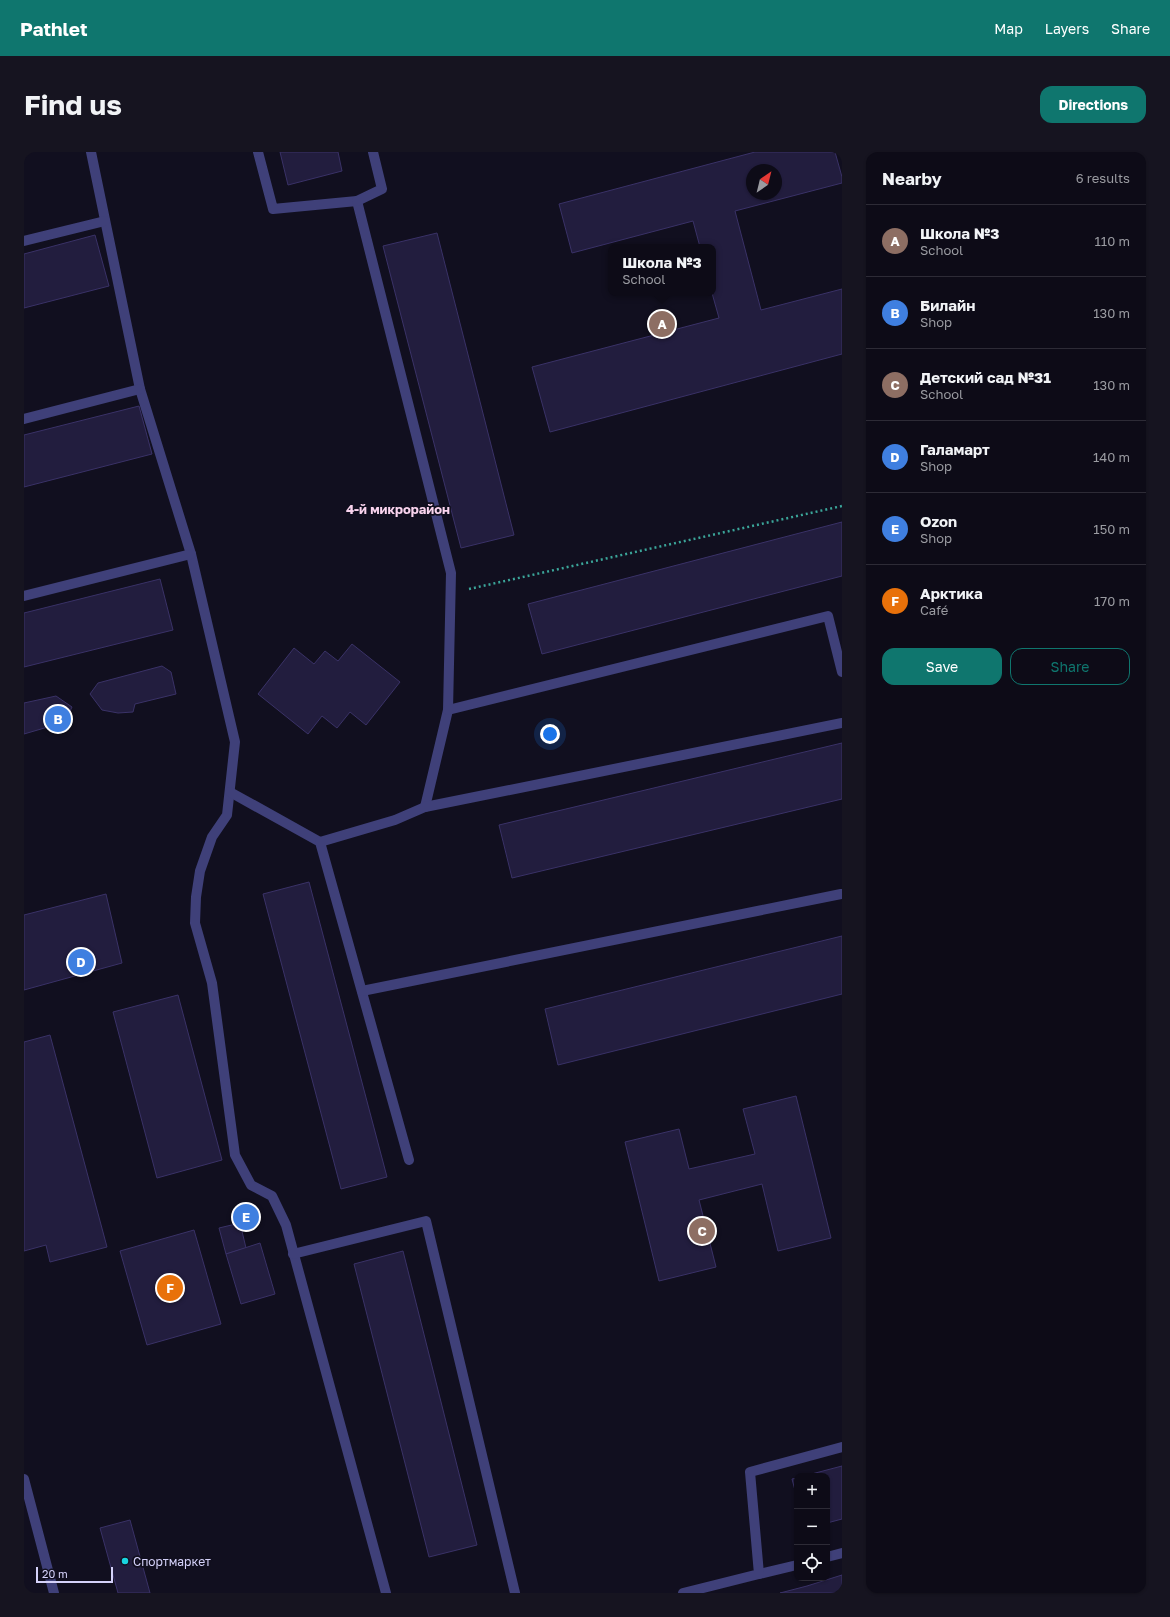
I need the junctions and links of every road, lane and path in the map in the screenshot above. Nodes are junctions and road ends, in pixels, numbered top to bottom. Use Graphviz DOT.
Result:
graph roads {
  1 [pos="90,152"];
  2 [pos="258,152"];
  3 [pos="373,152"];
  4 [pos="357,201"];
  5 [pos="105,221"];
  6 [pos="24,241"];
  7 [pos="140,389"];
  8 [pos="24,419"];
  9 [pos="842,506"];
  10 [pos="191,554"];
  11 [pos="451,593"];
  12 [pos="24,596"];
  13 [pos="842,672"];
  14 [pos="448,710"];
  15 [pos="842,723"];
  16 [pos="230,792"];
  17 [pos="425,808"];
  18 [pos="320,842"];
  19 [pos="842,894"];
  20 [pos="362,991"];
  21 [pos="409,1160"];
  22 [pos="293,1254"];
  23 [pos="842,1447"];
  24 [pos="24,1479"];
  25 [pos="842,1553"];
  26 [pos="830,1556"];
  27 [pos="794,1566"];
  28 [pos="759,1574"];
  29 [pos="54,1593"];
  30 [pos="386,1593"];
  31 [pos="515,1593"];
  32 [pos="683,1593"];
  1 -- 5 [label="street"];
  2 -- 4 [label="street"];
  3 -- 4 [label="street"];
  4 -- 11 [label="street"];
  5 -- 6 [label="street"];
  5 -- 7 [label="street"];
  7 -- 8 [label="street"];
  7 -- 10 [label="street"];
  9 -- 11 [label="path"];
  10 -- 12 [label="street"];
  10 -- 16 [label="street"];
  11 -- 14 [label="street"];
  13 -- 14 [label="street"];
  14 -- 17 [label="street"];
  15 -- 17 [label="street"];
  16 -- 18 [label="street"];
  16 -- 22 [label="street"];
  17 -- 18 [label="street"];
  18 -- 20 [label="street"];
  19 -- 20 [label="street"];
  20 -- 21 [label="street"];
  22 -- 30 [label="street"];
  22 -- 31 [label="street"];
  23 -- 28 [label="street"];
  24 -- 29 [label="street"];
  25 -- 26 [label="street"];
  27 -- 28 [label="street"];
  28 -- 32 [label="street"];
}
